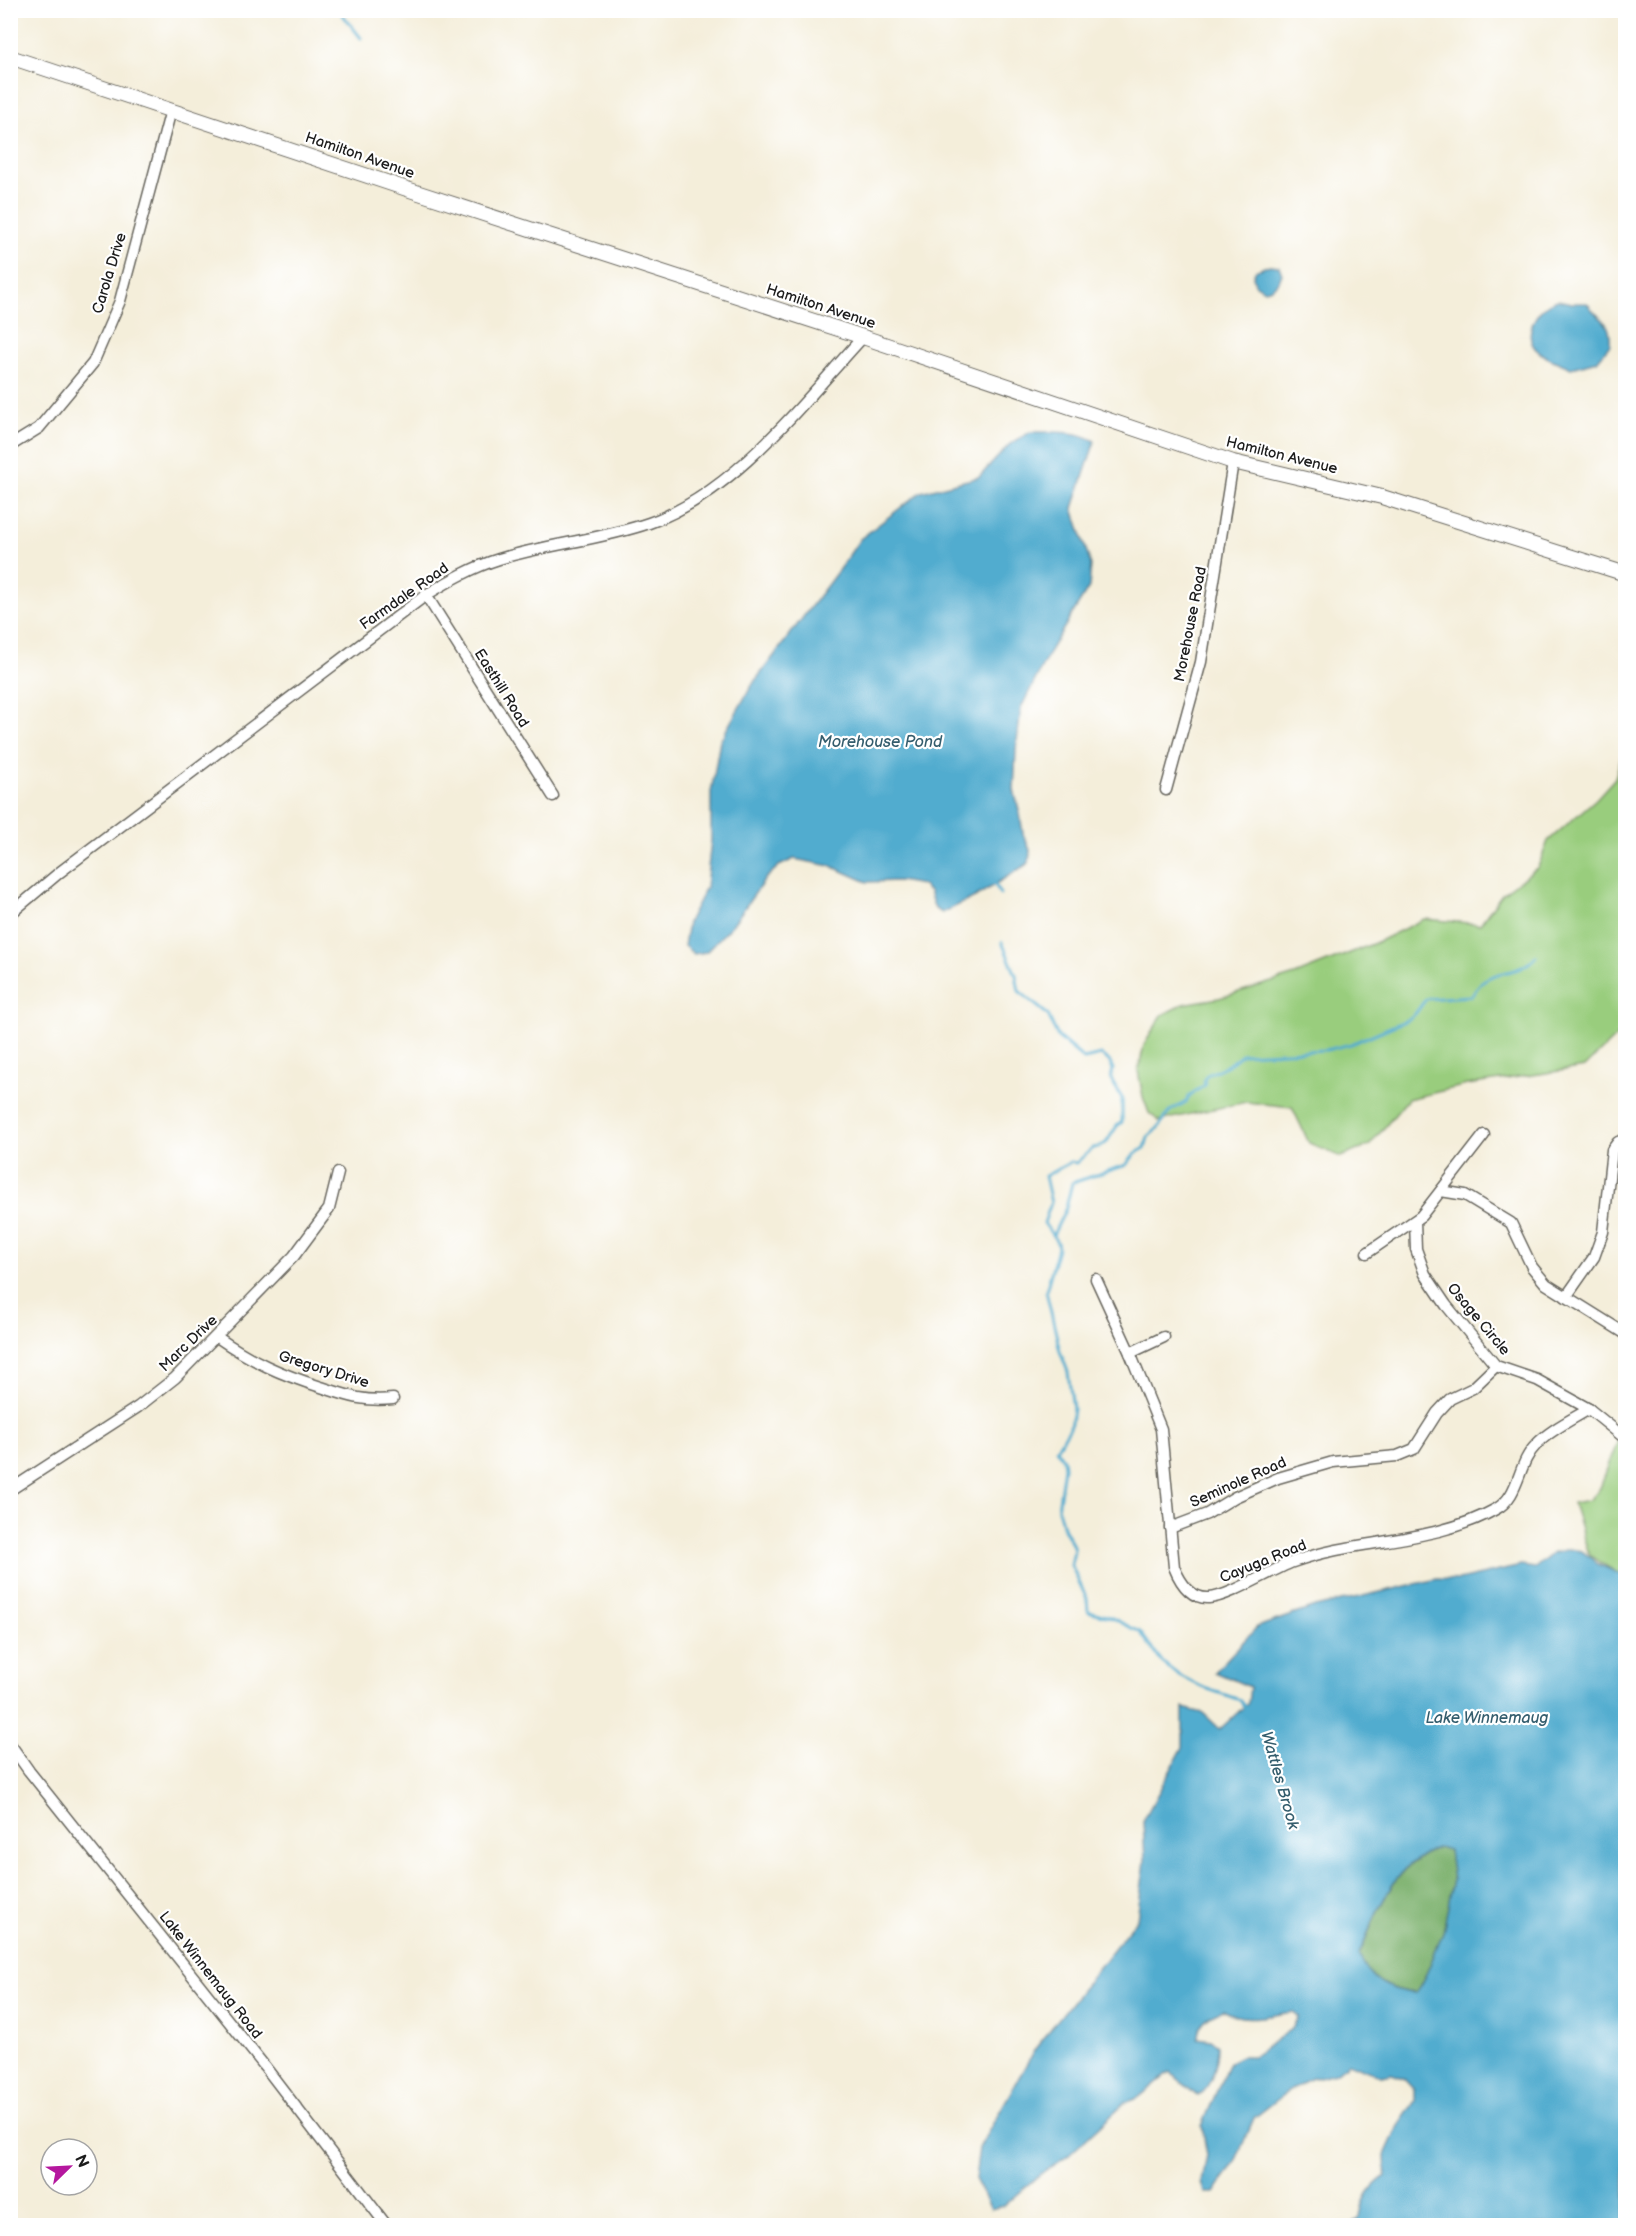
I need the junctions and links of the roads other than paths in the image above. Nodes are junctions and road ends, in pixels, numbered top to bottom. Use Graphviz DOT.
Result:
graph roads {
  1 [pos="10,57"];
  2 [pos="171,110"];
  3 [pos="863,337"];
  4 [pos="10,446"];
  5 [pos="1233,462"];
  6 [pos="1626,574"];
  7 [pos="426,595"];
  8 [pos="1166,790"];
  9 [pos="553,796"];
  10 [pos="10,914"];
  11 [pos="1484,1135"];
  12 [pos="1622,1141"];
  13 [pos="338,1173"];
  14 [pos="1442,1191"];
  15 [pos="1415,1221"];
  16 [pos="1367,1253"];
  17 [pos="1096,1279"];
  18 [pos="1566,1297"];
  19 [pos="1626,1335"];
  20 [pos="217,1337"];
  21 [pos="1164,1337"];
  22 [pos="1130,1353"];
  23 [pos="1496,1366"];
  24 [pos="393,1399"];
  25 [pos="1588,1408"];
  26 [pos="1626,1439"];
  27 [pos="10,1490"];
  28 [pos="1170,1528"];
  29 [pos="10,1744"];
  30 [pos="387,2226"];
  1 -- 2 [label="street, Hamilton Avenue"];
  2 -- 3 [label="street, Hamilton Avenue"];
  2 -- 4 [label="street, Carola Drive"];
  3 -- 5 [label="street, Hamilton Avenue"];
  3 -- 7 [label="street, Farmdale Road"];
  5 -- 6 [label="street, Hamilton Avenue"];
  5 -- 8 [label="street, Morehouse Road"];
  7 -- 9 [label="street, Easthill Road"];
  7 -- 10 [label="street, Farmdale Road"];
  11 -- 14 [label="street"];
  12 -- 18 [label="street"];
  13 -- 20 [label="street, Marc Drive"];
  14 -- 15 [label="street"];
  14 -- 18 [label="street"];
  15 -- 16 [label="street"];
  15 -- 23 [label="street, Osage Circle"];
  17 -- 22 [label="street, Cayuga Road"];
  18 -- 19 [label="street"];
  20 -- 24 [label="street, Gregory Drive"];
  20 -- 27 [label="street, Marc Drive"];
  21 -- 22 [label="street"];
  22 -- 28 [label="street, Cayuga Road"];
  23 -- 25 [label="street, Osage Circle"];
  23 -- 28 [label="street, Seminole Road"];
  25 -- 26 [label="street, Osage Circle"];
  25 -- 28 [label="street, Cayuga Road"];
  29 -- 30 [label="street, Lake Winnemaug Road"];
}
